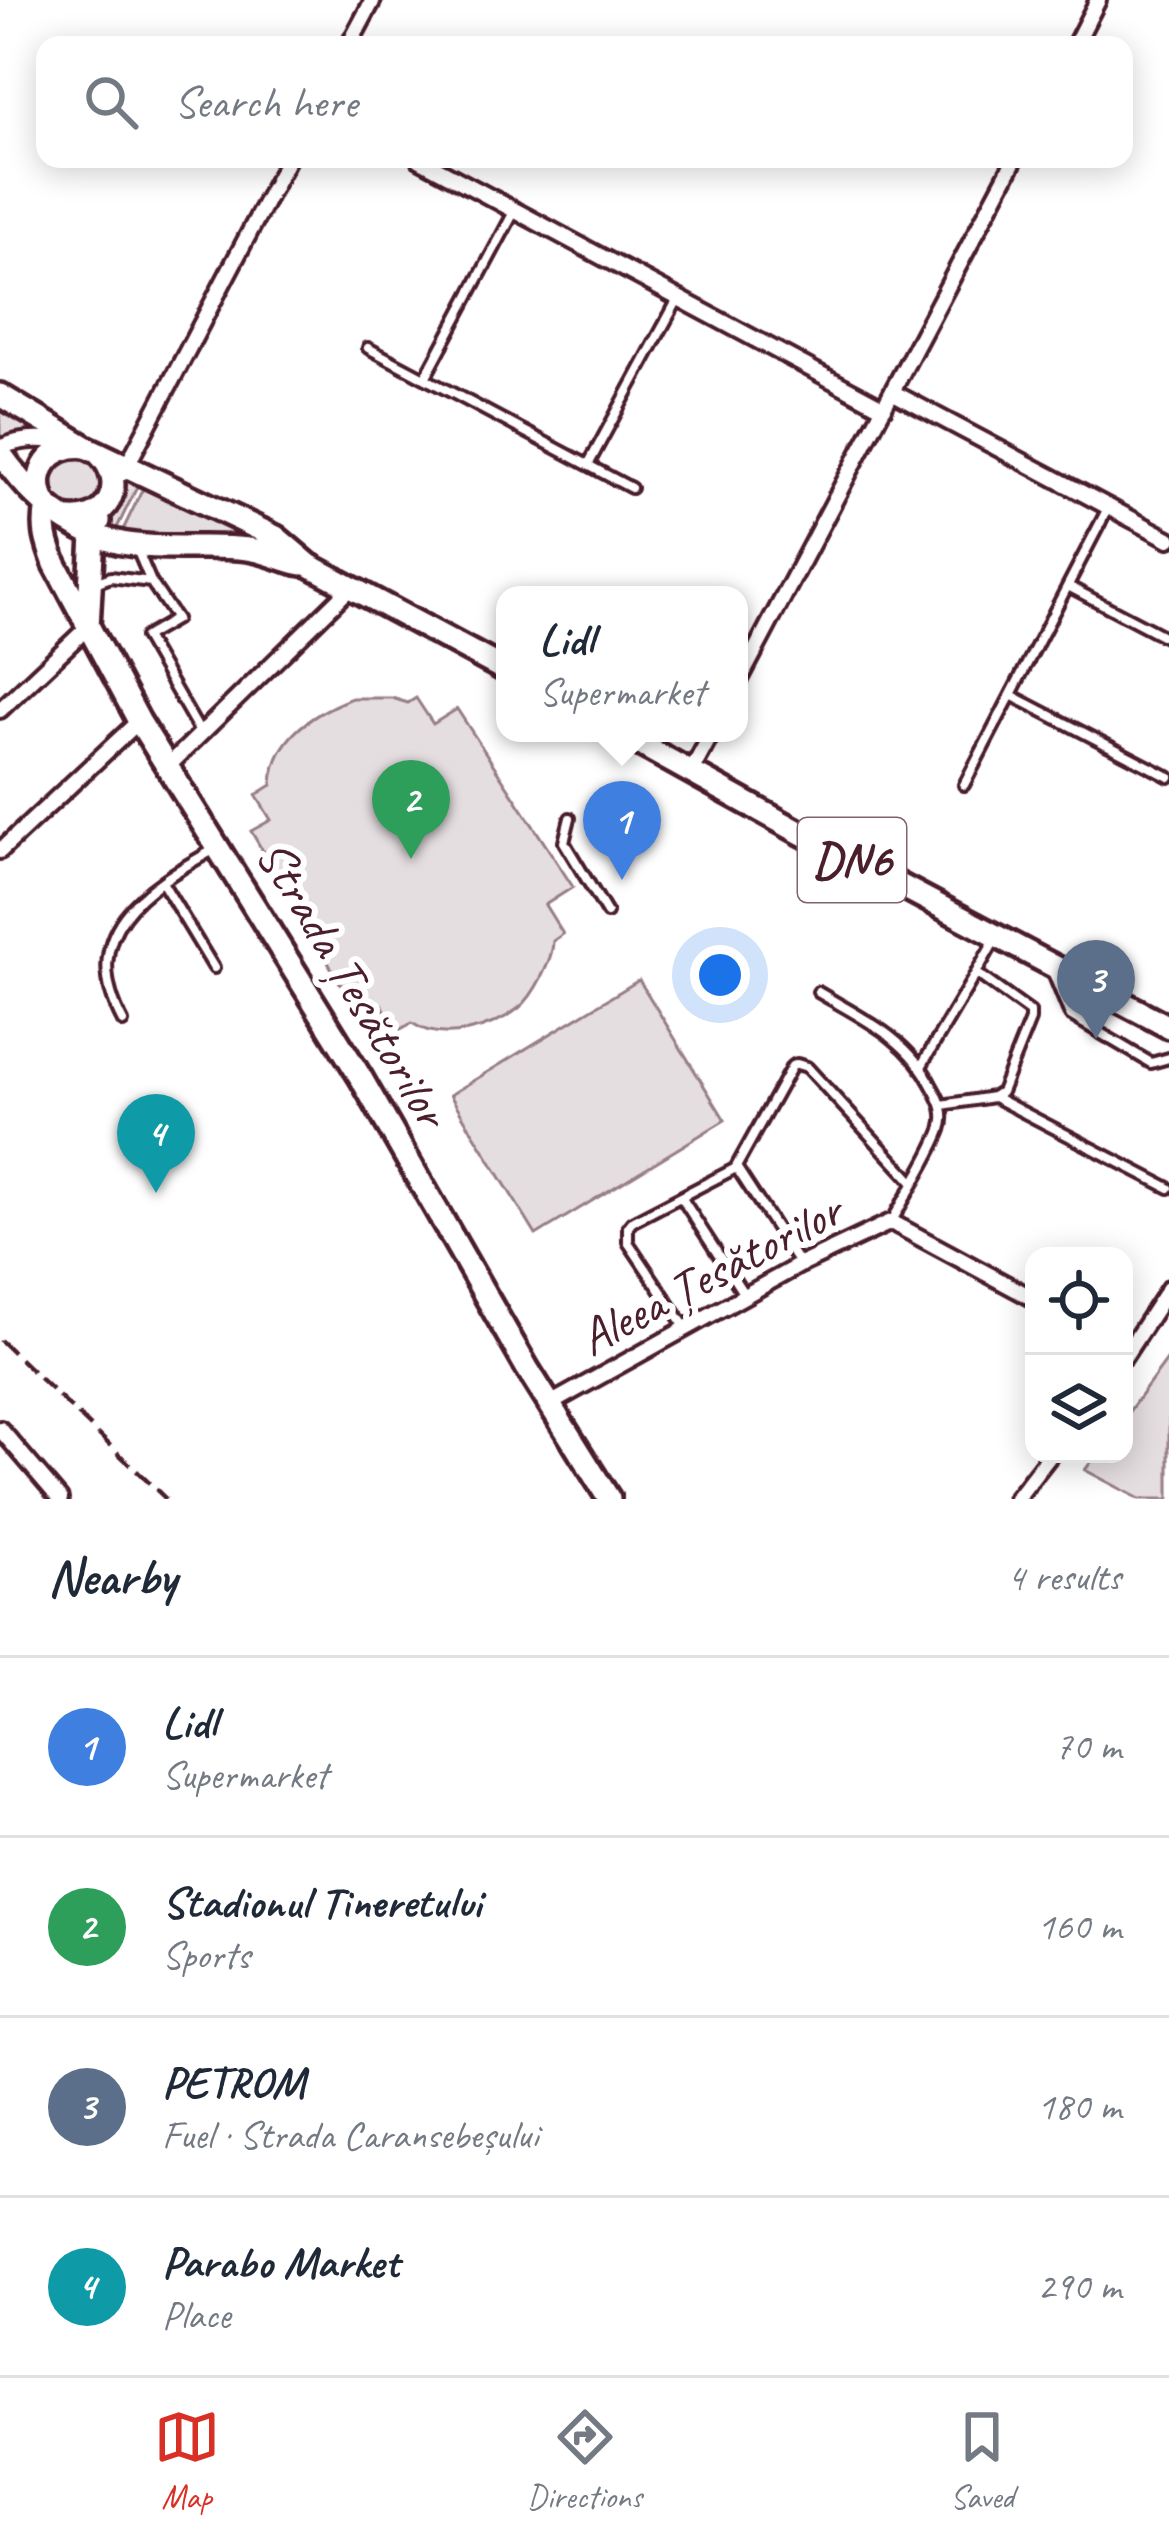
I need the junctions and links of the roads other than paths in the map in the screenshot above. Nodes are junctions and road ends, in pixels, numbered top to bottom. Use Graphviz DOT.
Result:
graph roads {
  1 [pos="374,0"];
  2 [pos="1098,0"];
  3 [pos="354,36"];
  4 [pos="1080,36"];
  5 [pos="283,168"];
  6 [pos="435,168"];
  7 [pos="1010,168"];
  8 [pos="514,210"];
  9 [pos="678,298"];
  10 [pos="368,347"];
  11 [pos="424,378"];
  12 [pos="892,392"];
  13 [pos="0,394"];
  14 [pos="884,408"];
  15 [pos="86,448"];
  16 [pos="0,450"];
  17 [pos="588,465"];
  18 [pos="126,466"];
  19 [pos="631,488"];
  20 [pos="109,502"];
  21 [pos="1109,507"];
  22 [pos="52,509"];
  23 [pos="93,535"];
  24 [pos="1169,539"];
  25 [pos="135,545"];
  26 [pos="308,565"];
  27 [pos="151,582"];
  28 [pos="1067,586"];
  29 [pos="351,587"];
  30 [pos="89,595"];
  31 [pos="88,627"];
  32 [pos="1169,639"];
  33 [pos="496,665"];
  34 [pos="748,665"];
  35 [pos="1011,694"];
  36 [pos="0,710"];
  37 [pos="139,721"];
  38 [pos="202,735"];
  39 [pos="637,742"];
  40 [pos="707,742"];
  41 [pos="167,767"];
  42 [pos="692,772"];
  43 [pos="1169,775"];
  44 [pos="964,784"];
  45 [pos="570,818"];
  46 [pos="218,848"];
  47 [pos="0,851"];
  48 [pos="162,882"];
  49 [pos="607,913"];
  50 [pos="997,936"];
  51 [pos="1050,963"];
  52 [pos="214,968"];
  53 [pos="976,974"];
  54 [pos="818,992"];
  55 [pos="123,1022"];
  56 [pos="1169,1027"];
  57 [pos="1169,1058"];
  58 [pos="922,1065"];
  59 [pos="993,1096"];
  60 [pos="942,1105"];
  61 [pos="736,1168"];
  62 [pos="913,1181"];
  63 [pos="1169,1188"];
  64 [pos="681,1196"];
  65 [pos="891,1222"];
  66 [pos="800,1265"];
  67 [pos="1169,1288"];
  68 [pos="1025,1294"];
  69 [pos="745,1296"];
  70 [pos="686,1328"];
  71 [pos="1133,1342"];
  72 [pos="550,1404"];
  73 [pos="0,1430"];
  74 [pos="1044,1463"];
  75 [pos="60,1499"];
  76 [pos="608,1499"];
  77 [pos="1016,1499"];
  1 -- 3 [label="street"];
  2 -- 4 [label="street"];
  5 -- 18 [label="street"];
  6 -- 8 [label="street"];
  7 -- 12 [label="street"];
  8 -- 9 [label="street"];
  8 -- 11 [label="lane"];
  9 -- 14 [label="street"];
  9 -- 17 [label="lane"];
  10 -- 11 [label="lane"];
  11 -- 17 [label="lane"];
  12 -- 14 [label="street"];
  12 -- 21 [label="street"];
  13 -- 15 [label="main road"];
  14 -- 34 [label="street"];
  15 -- 16 [label="street"];
  15 -- 18 [label="main road"];
  15 -- 20 [label="main road"];
  15 -- 22 [label="main road"];
  16 -- 22 [label="main road"];
  17 -- 19 [label="lane"];
  18 -- 20 [label="street"];
  18 -- 26 [label="main road"];
  20 -- 22 [label="main road"];
  20 -- 23 [label="main road"];
  21 -- 24 [label="street"];
  21 -- 28 [label="lane"];
  22 -- 23 [label="main road"];
  22 -- 31 [label="main road, Strada Țesătorilor"];
  23 -- 25 [label="main road"];
  23 -- 30 [label="main road"];
  25 -- 26 [label="main road"];
  25 -- 27 [label="lane"];
  26 -- 29 [label="main road"];
  27 -- 30 [label="lane"];
  27 -- 38 [label="lane"];
  28 -- 32 [label="lane"];
  28 -- 35 [label="lane"];
  29 -- 33 [label="main road"];
  29 -- 38 [label="street"];
  30 -- 31 [label="main road"];
  31 -- 36 [label="street"];
  31 -- 37 [label="main road, Strada Țesătorilor"];
  35 -- 43 [label="lane"];
  35 -- 44 [label="lane"];
  37 -- 41 [label="main road, Strada Țesătorilor"];
  37 -- 47 [label="street"];
  38 -- 41 [label="street"];
  39 -- 42 [label="main road, DN6"];
  40 -- 42 [label="street"];
  41 -- 46 [label="main road, Strada Țesătorilor"];
  42 -- 50 [label="main road, DN6"];
  45 -- 49 [label="lane"];
  46 -- 48 [label="lane"];
  46 -- 72 [label="main road, Strada Țesătorilor"];
  48 -- 52 [label="lane"];
  48 -- 55 [label="lane"];
  50 -- 51 [label="main road, DN6"];
  50 -- 53 [label="lane"];
  51 -- 56 [label="main road, DN6"];
  51 -- 57 [label="lane"];
  53 -- 58 [label="lane"];
  53 -- 59 [label="lane"];
  54 -- 58 [label="lane"];
  58 -- 60 [label="lane"];
  59 -- 60 [label="lane"];
  59 -- 63 [label="lane"];
  60 -- 62 [label="lane"];
  61 -- 62 [label="lane"];
  61 -- 64 [label="lane"];
  61 -- 66 [label="lane"];
  62 -- 65 [label="lane"];
  64 -- 69 [label="lane"];
  64 -- 70 [label="lane"];
  65 -- 66 [label="street, Aleea Țesătorilor"];
  65 -- 68 [label="street, Aleea Țesătorilor"];
  66 -- 69 [label="street, Aleea Țesătorilor"];
  67 -- 71 [label="street"];
  69 -- 70 [label="street, Aleea Țesătorilor"];
  70 -- 72 [label="street, Aleea Țesătorilor"];
  72 -- 76 [label="main road, Strada Țesătorilor"];
  73 -- 75 [label="street"];
  74 -- 77 [label="street"];
}
